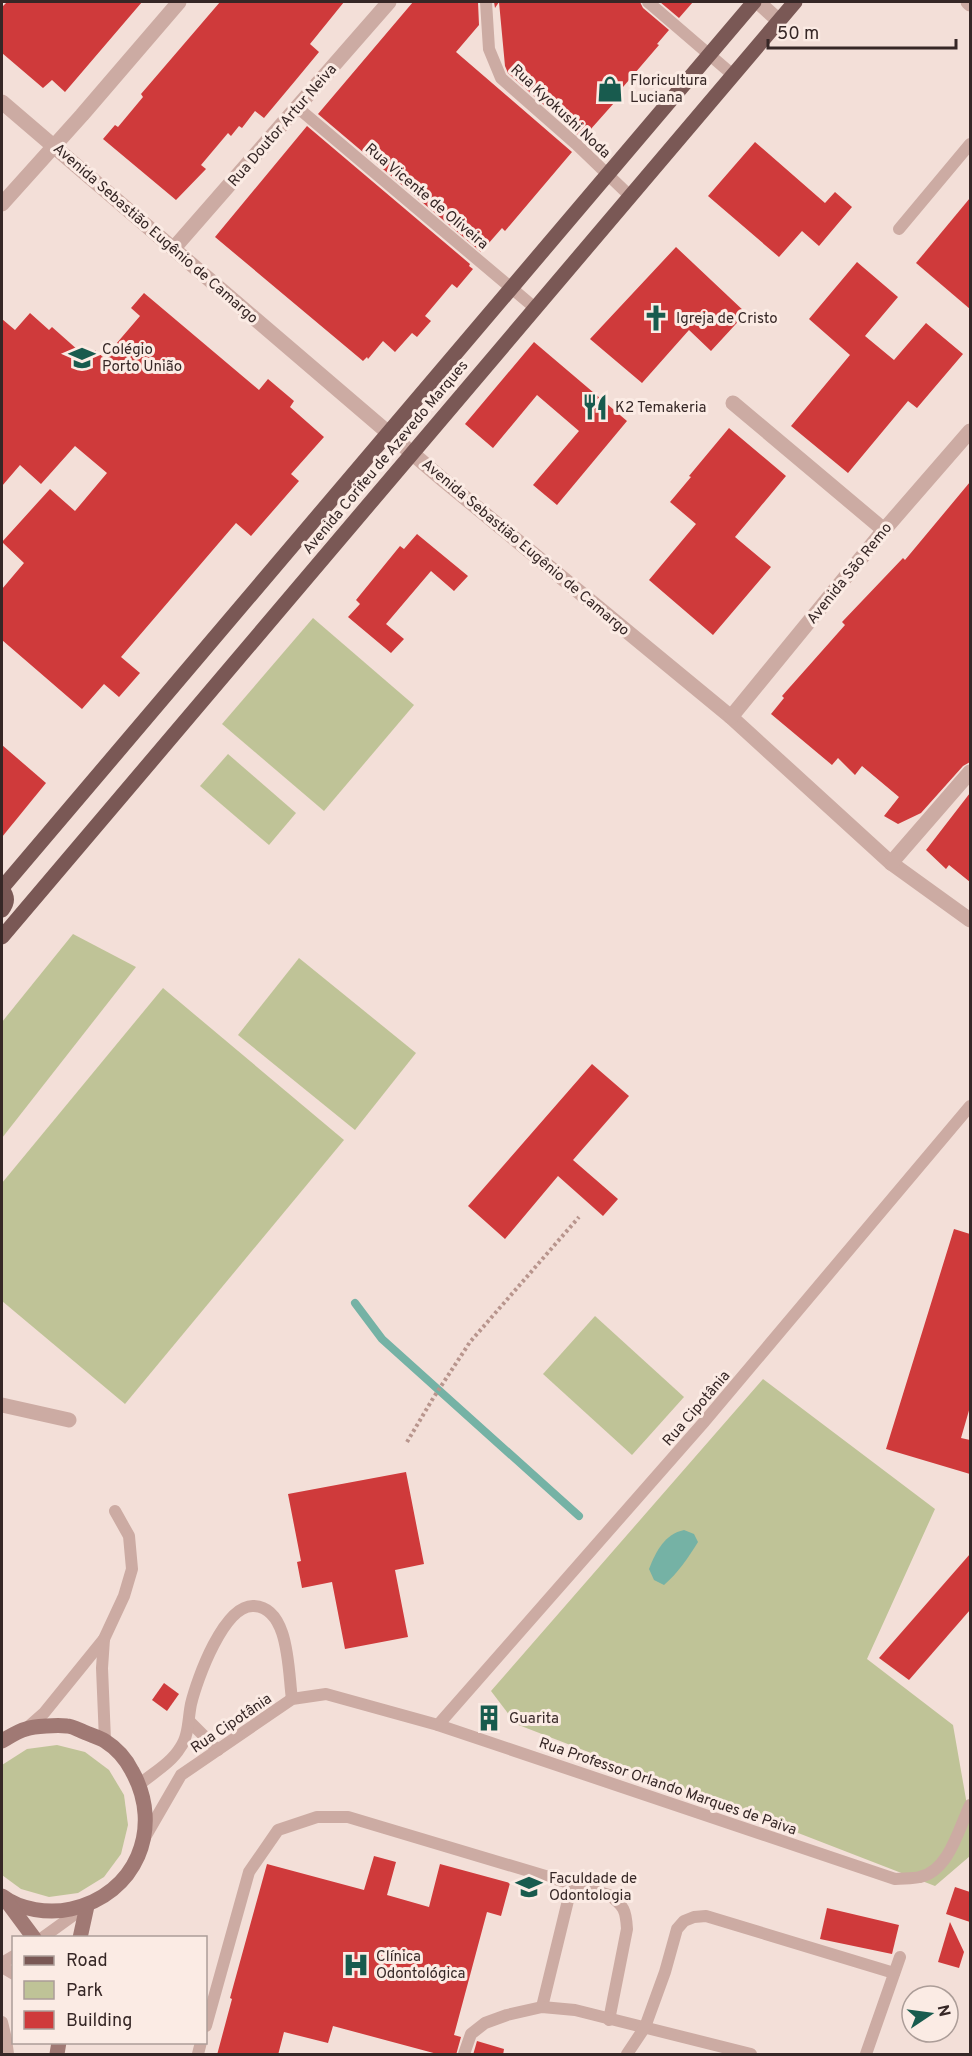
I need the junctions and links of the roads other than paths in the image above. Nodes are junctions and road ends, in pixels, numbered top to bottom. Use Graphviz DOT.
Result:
graph roads {
  1 [pos="179,2"];
  2 [pos="389,2"];
  3 [pos="486,2"];
  4 [pos="648,2"];
  5 [pos="756,2"];
  6 [pos="795,2"];
  7 [pos="779,21"];
  8 [pos="709,54"];
  9 [pos="733,75"];
  10 [pos="2,102"];
  11 [pos="298,108"];
  12 [pos="970,144"];
  13 [pos="55,146"];
  14 [pos="606,175"];
  15 [pos="630,196"];
  16 [pos="2,204"];
  17 [pos="899,229"];
  18 [pos="174,248"];
  19 [pos="511,287"];
  20 [pos="535,308"];
  21 [pos="733,403"];
  22 [pos="970,431"];
  23 [pos="388,432"];
  24 [pos="412,452"];
  25 [pos="884,530"];
  26 [pos="731,717"];
  27 [pos="970,772"];
  28 [pos="891,863"];
  29 [pos="2,888"];
  30 [pos="2,910"];
  31 [pos="970,920"];
  32 [pos="2,937"];
  33 [pos="970,1106"];
  34 [pos="2,1405"];
  35 [pos="69,1420"];
  36 [pos="115,1511"];
  37 [pos="104,1639"];
  38 [pos="292,1699"];
  39 [pos="189,1721"];
  40 [pos="438,1725"];
  41 [pos="27,1728"];
  42 [pos="105,1740"];
  43 [pos="2,1741"];
  44 [pos="218,1750"];
  45 [pos="140,1784"];
  46 [pos="970,1805"];
  47 [pos="144,1839"];
  48 [pos="572,1884"];
  49 [pos="3,1898"];
  50 [pos="87,1906"];
  51 [pos="32,1936"];
  52 [pos="45,1936"];
  53 [pos="80,1936"];
  54 [pos="900,1957"];
  55 [pos="894,1973"];
  56 [pos="542,2007"];
  57 [pos="609,2020"];
  58 [pos="2,2022"];
  59 [pos="207,2022"];
  60 [pos="645,2027"];
  61 [pos="8,2055"];
  62 [pos="464,2055"];
  63 [pos="627,2055"];
  64 [pos="751,2055"];
  65 [pos="866,2055"];
  1 -- 13 [label="street"];
  2 -- 11 [label="street, Rua Doutor Artur Neiva"];
  3 -- 14 [label="lane, Rua Kyokushi Noda"];
  4 -- 8 [label="lane"];
  5 -- 7 [label="street"];
  5 -- 8 [label="main road, Avenida Corifeu de Azevedo Marques"];
  6 -- 7 [label="main road, Avenida Corifeu de Azevedo Marques"];
  7 -- 9 [label="main road, Avenida Corifeu de Azevedo Marques"];
  8 -- 9 [label="lane"];
  8 -- 14 [label="main road, Avenida Corifeu de Azevedo Marques"];
  9 -- 15 [label="main road, Avenida Corifeu de Azevedo Marques"];
  10 -- 13 [label="street, Avenida Sebastião Eugênio de Camargo"];
  11 -- 18 [label="street, Rua Doutor Artur Neiva"];
  11 -- 19 [label="lane, Rua Vicente de Oliveira"];
  12 -- 17 [label="lane"];
  13 -- 16 [label="street"];
  13 -- 18 [label="street, Avenida Sebastião Eugênio de Camargo"];
  14 -- 15 [label="lane, Rua Kyokushi Noda"];
  14 -- 19 [label="main road, Avenida Corifeu de Azevedo Marques"];
  15 -- 20 [label="main road, Avenida Corifeu de Azevedo Marques"];
  18 -- 23 [label="street, Avenida Sebastião Eugênio de Camargo"];
  19 -- 20 [label="lane, Rua Vicente de Oliveira"];
  19 -- 23 [label="main road, Avenida Corifeu de Azevedo Marques"];
  20 -- 24 [label="main road, Avenida Corifeu de Azevedo Marques"];
  21 -- 25 [label="street"];
  22 -- 25 [label="street, Avenida São Remo"];
  23 -- 24 [label="street, Avenida Sebastião Eugênio de Camargo"];
  23 -- 29 [label="main road, Avenida Corifeu de Azevedo Marques"];
  24 -- 26 [label="street, Avenida Sebastião Eugênio de Camargo"];
  24 -- 32 [label="main road, Avenida Corifeu de Azevedo Marques"];
  25 -- 26 [label="street, Avenida São Remo"];
  26 -- 28 [label="street, Avenida Sebastião Eugênio de Camargo"];
  27 -- 28 [label="street"];
  28 -- 31 [label="street, Avenida Sebastião Eugênio de Camargo"];
  29 -- 30 [label="main road"];
  33 -- 40 [label="lane, Rua Cipotânia"];
  34 -- 35 [label="street"];
  36 -- 37 [label="lane"];
  37 -- 41 [label="lane"];
  37 -- 42 [label="lane"];
  38 -- 39 [label="lane, Rua Cipotânia"];
  38 -- 40 [label="lane, Rua Professor Orlando Marques de Paiva"];
  38 -- 44 [label="lane, Rua Cipotânia"];
  39 -- 44 [label="lane"];
  39 -- 45 [label="lane, Rua Cipotânia"];
  40 -- 46 [label="lane, Rua Professor Orlando Marques de Paiva"];
  41 -- 42 [label="street"];
  41 -- 43 [label="street"];
  42 -- 45 [label="street"];
  44 -- 47 [label="lane, Rua Cipotânia"];
  45 -- 47 [label="street"];
  47 -- 50 [label="street"];
  48 -- 56 [label="lane"];
  48 -- 57 [label="lane"];
  48 -- 59 [label="lane"];
  49 -- 50 [label="street"];
  49 -- 51 [label="street"];
  50 -- 52 [label="lane"];
  50 -- 53 [label="street"];
  54 -- 55 [label="lane"];
  55 -- 60 [label="lane"];
  55 -- 65 [label="lane"];
  56 -- 57 [label="lane"];
  56 -- 62 [label="lane"];
  57 -- 60 [label="lane"];
  58 -- 61 [label="lane"];
  60 -- 63 [label="lane"];
  60 -- 64 [label="lane"];
}
